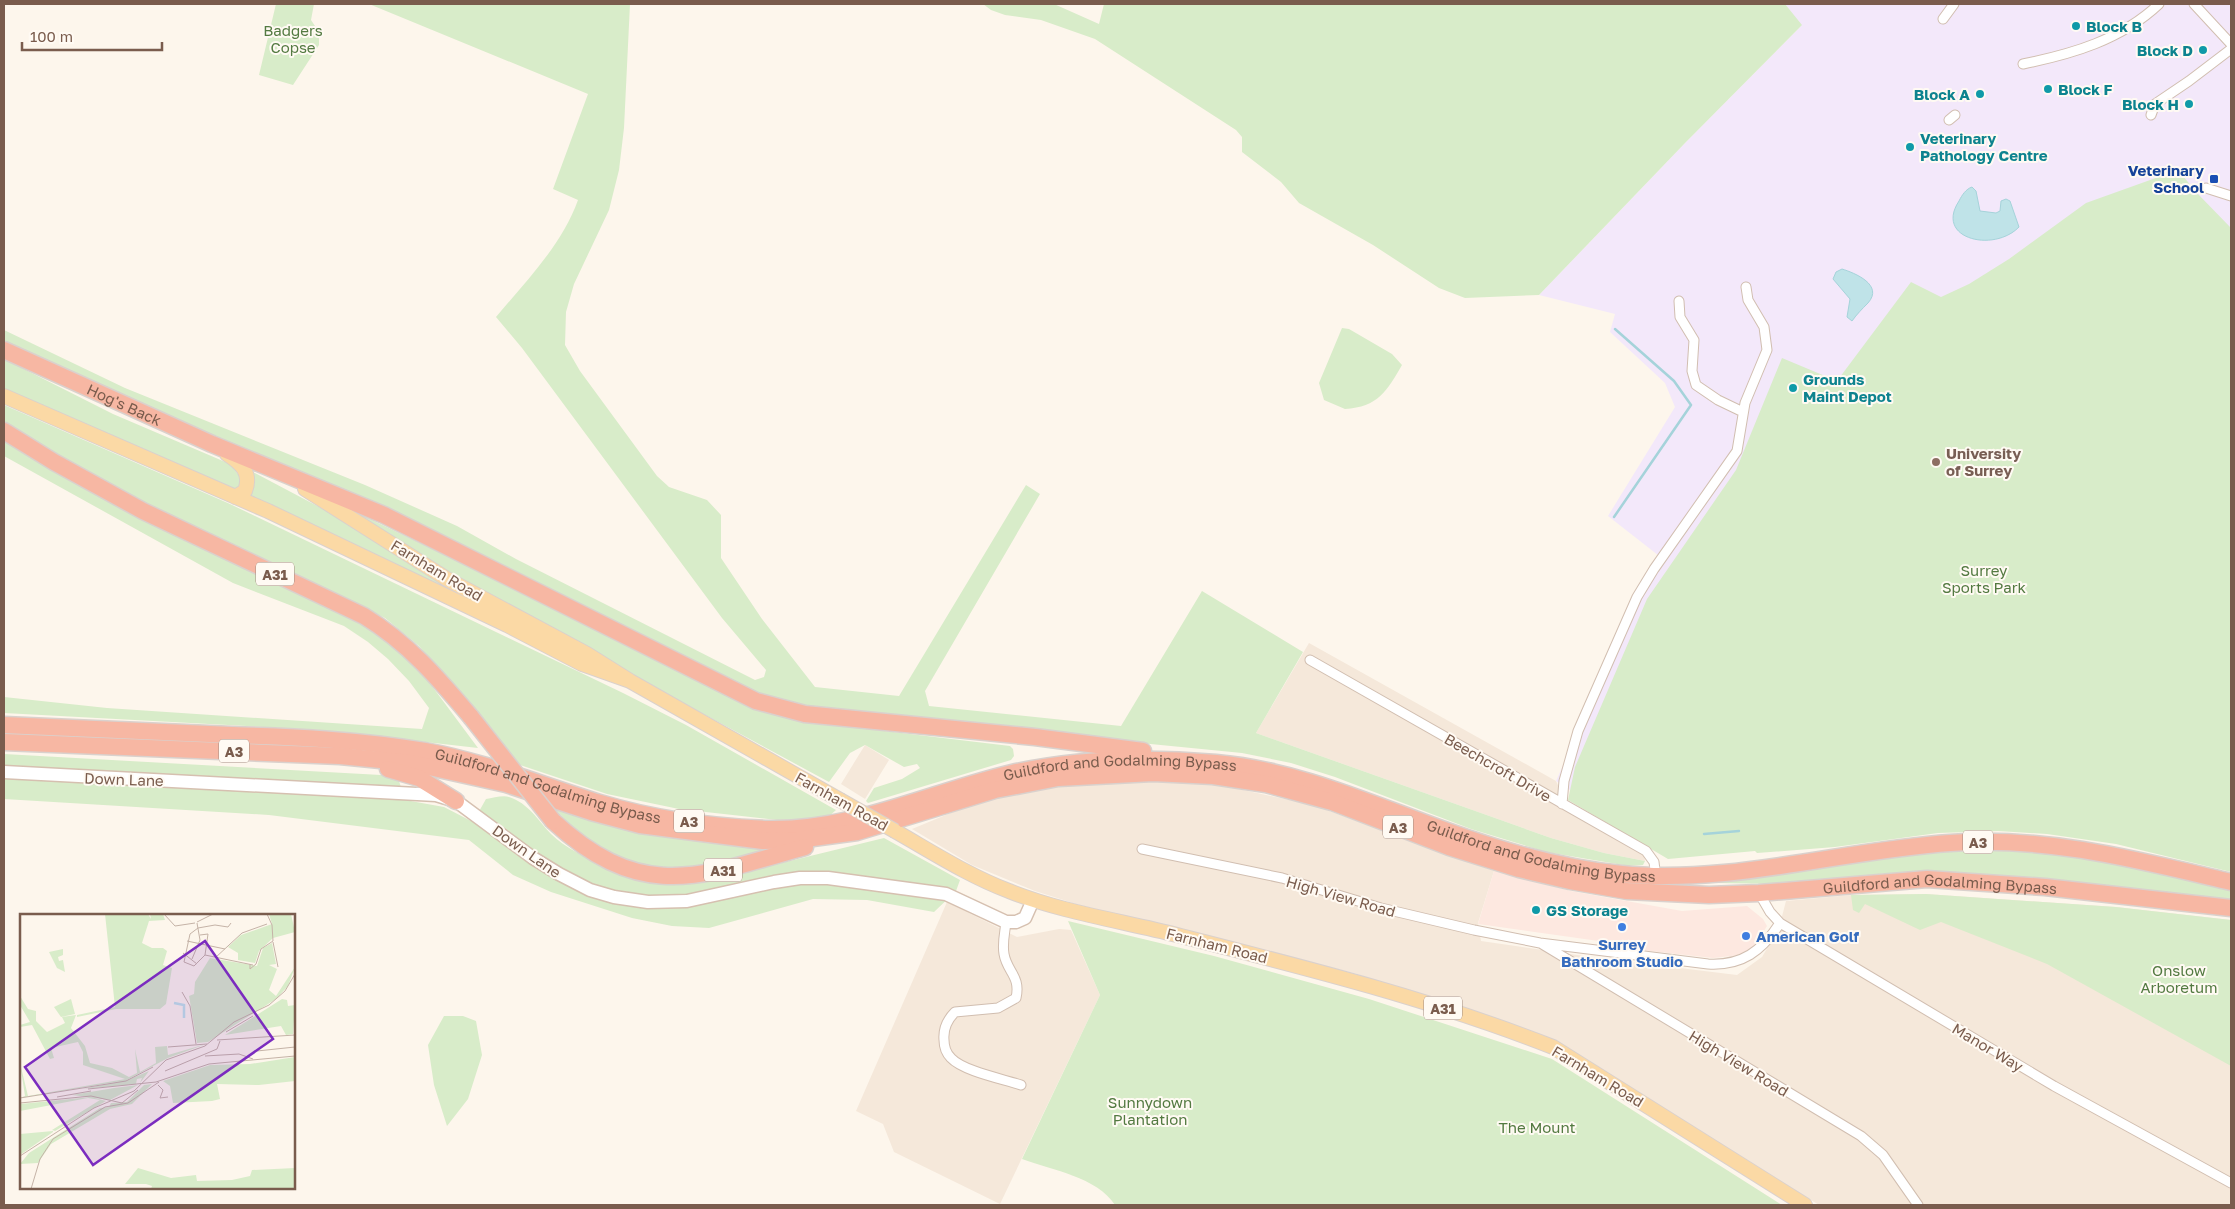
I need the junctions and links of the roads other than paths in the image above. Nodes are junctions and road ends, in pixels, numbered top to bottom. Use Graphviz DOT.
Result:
graph roads {
  1 [pos="1954,4"];
  2 [pos="2159,4"];
  3 [pos="2194,4"];
  4 [pos="1943,20"];
  5 [pos="2231,44"];
  6 [pos="2231,48"];
  7 [pos="2023,64"];
  8 [pos="2152,115"];
  9 [pos="2206,188"];
  10 [pos="2231,196"];
  11 [pos="1746,287"];
  12 [pos="1679,301"];
  13 [pos="4,350"];
  14 [pos="4,396"];
  15 [pos="1743,412"];
  16 [pos="4,431"];
  17 [pos="212,444"];
  18 [pos="246,458"];
  19 [pos="235,497"];
  20 [pos="1310,660"];
  21 [pos="630,681"];
  22 [pos="4,725"];
  23 [pos="4,742"];
  24 [pos="280,754"];
  25 [pos="1200,762"];
  26 [pos="4,772"];
  27 [pos="456,802"];
  28 [pos="1562,804"];
  29 [pos="857,832"];
  30 [pos="1142,849"];
  31 [pos="1656,877"];
  32 [pos="2231,882"];
  33 [pos="1656,894"];
  34 [pos="1759,894"];
  35 [pos="1033,900"];
  36 [pos="2231,908"];
  37 [pos="1006,922"];
  38 [pos="1780,923"];
  39 [pos="1540,943"];
  40 [pos="1582,948"];
  41 [pos="1576,964"];
  42 [pos="1021,1084"];
  43 [pos="2231,1184"];
  44 [pos="1805,1205"];
  45 [pos="1918,1205"];
  1 -- 4 [label="street"];
  2 -- 7 [label="street"];
  3 -- 5 [label="street"];
  6 -- 8 [label="street"];
  9 -- 10 [label="street"];
  11 -- 15 [label="street"];
  12 -- 15 [label="street"];
  13 -- 17 [label="highway, Hog's Back / A31"];
  14 -- 19 [label="main road, A31"];
  15 -- 28 [label="street"];
  16 -- 29 [label="highway, A31, bridge"];
  17 -- 18 [label="highway, Hog's Back / A31"];
  17 -- 19 [label="main road, A31"];
  18 -- 21 [label="main road, Farnham Road / A31"];
  18 -- 25 [label="highway, A3"];
  19 -- 21 [label="main road, Farnham Road / A31"];
  20 -- 28 [label="street, Beechcroft Drive"];
  21 -- 35 [label="main road, Farnham Road / A31, bridge"];
  22 -- 25 [label="highway, Guildford and Godalming Bypass / A3"];
  23 -- 24 [label="highway, Guildford and Godalming Bypass / A3"];
  24 -- 27 [label="highway"];
  24 -- 29 [label="highway, Guildford and Godalming Bypass / A3"];
  25 -- 31 [label="highway, Guildford and Godalming Bypass / A3"];
  26 -- 27 [label="street, Down Lane"];
  27 -- 37 [label="street, Down Lane"];
  28 -- 31 [label="street, Beechcroft Drive"];
  29 -- 33 [label="highway, Guildford and Godalming Bypass / A3"];
  30 -- 39 [label="street, High View Road"];
  31 -- 32 [label="highway, Guildford and Godalming Bypass / A3"];
  31 -- 33 [label="street, Beechcroft Drive"];
  33 -- 34 [label="highway, Guildford and Godalming Bypass / A3"];
  34 -- 36 [label="highway, Guildford and Godalming Bypass / A3"];
  34 -- 38 [label="street, Manor Way"];
  35 -- 37 [label="street"];
  35 -- 44 [label="main road, Farnham Road / A31"];
  37 -- 42 [label="street"];
  38 -- 40 [label="street, High View Road"];
  38 -- 43 [label="street, Manor Way"];
  39 -- 40 [label="street, High View Road"];
  39 -- 41 [label="street, High View Road"];
  40 -- 41 [label="street"];
  41 -- 45 [label="street, High View Road"];
}
